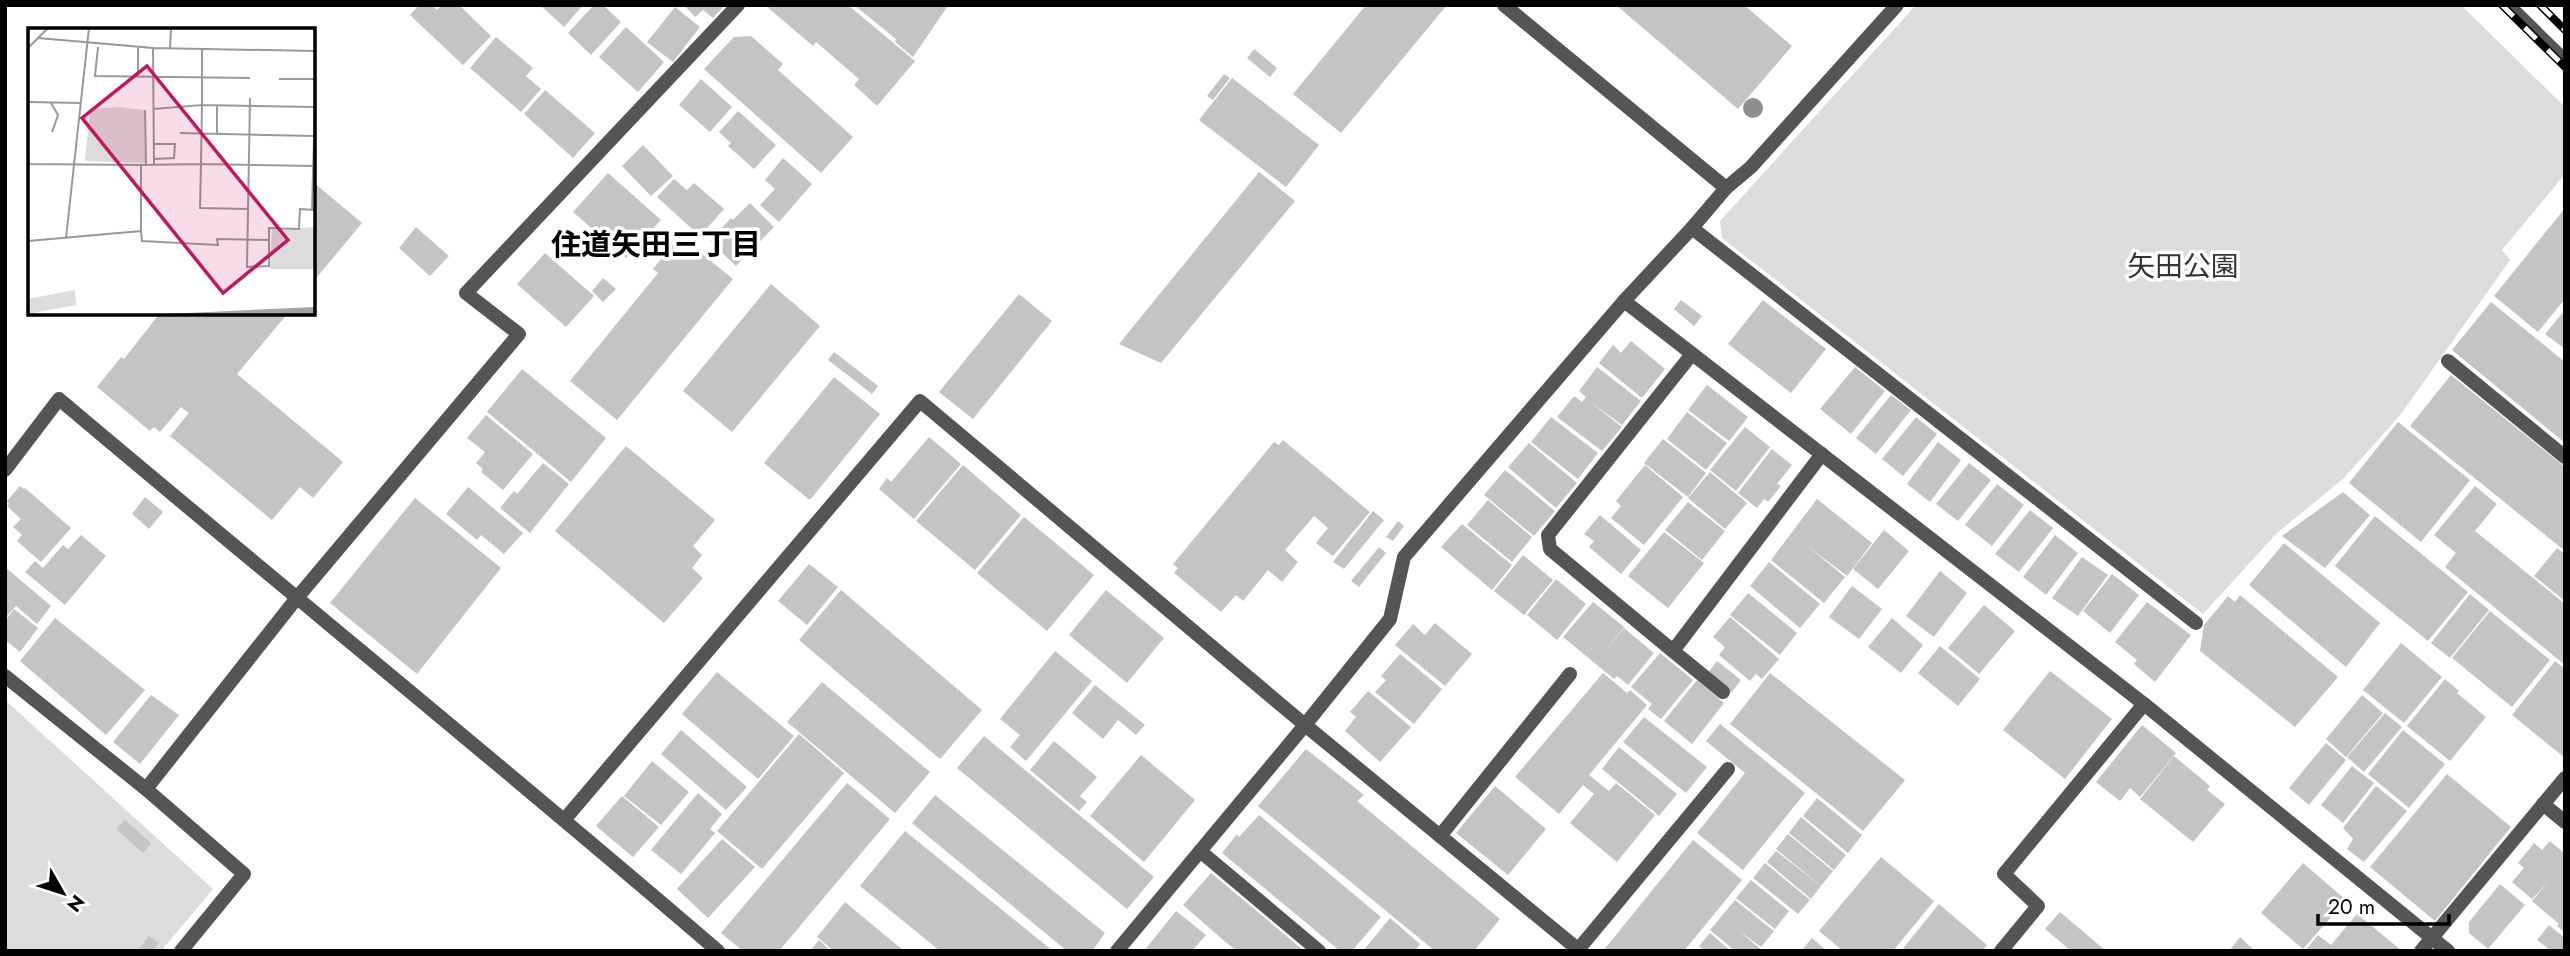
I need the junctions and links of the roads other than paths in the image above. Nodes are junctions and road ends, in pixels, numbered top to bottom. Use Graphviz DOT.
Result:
graph roads {
  1 [pos="738,5"];
  2 [pos="1504,5"];
  3 [pos="1897,5"];
  4 [pos="2508,5"];
  5 [pos="2565,61"];
  6 [pos="1726,188"];
  7 [pos="1692,228"];
  8 [pos="1624,301"];
  9 [pos="1692,354"];
  10 [pos="2448,362"];
  11 [pos="1822,454"];
  12 [pos="2565,457"];
  13 [pos="5,471"];
  14 [pos="296,599"];
  15 [pos="2196,623"];
  16 [pos="1673,650"];
  17 [pos="1570,674"];
  18 [pos="5,676"];
  19 [pos="1723,692"];
  20 [pos="2144,704"];
  21 [pos="1305,725"];
  22 [pos="1728,769"];
  23 [pos="2565,778"];
  24 [pos="146,789"];
  25 [pos="2543,804"];
  26 [pos="565,819"];
  27 [pos="2565,821"];
  28 [pos="1440,836"];
  29 [pos="1200,850"];
  30 [pos="2432,938"];
  31 [pos="1578,950"];
  32 [pos="181,951"];
  33 [pos="718,951"];
  34 [pos="1117,951"];
  35 [pos="1319,951"];
  36 [pos="2001,951"];
  37 [pos="2421,951"];
  38 [pos="2448,951"];
  1 -- 14 [label="street"];
  2 -- 6 [label="street"];
  3 -- 6 [label="street"];
  4 -- 5 [label="street"];
  6 -- 7 [label="street"];
  7 -- 8 [label="street"];
  7 -- 15 [label="street"];
  8 -- 9 [label="street"];
  8 -- 21 [label="street"];
  9 -- 11 [label="street"];
  9 -- 16 [label="street"];
  10 -- 12 [label="street"];
  11 -- 16 [label="street"];
  11 -- 20 [label="street"];
  13 -- 14 [label="street"];
  14 -- 24 [label="street"];
  14 -- 26 [label="street"];
  16 -- 19 [label="street"];
  17 -- 28 [label="street"];
  18 -- 24 [label="street"];
  20 -- 30 [label="street"];
  20 -- 36 [label="street"];
  21 -- 26 [label="street"];
  21 -- 28 [label="street"];
  21 -- 29 [label="street"];
  22 -- 31 [label="street"];
  23 -- 25 [label="street"];
  24 -- 32 [label="street"];
  25 -- 27 [label="street"];
  25 -- 30 [label="street"];
  26 -- 33 [label="street"];
  28 -- 31 [label="street"];
  29 -- 34 [label="street"];
  29 -- 35 [label="street"];
  30 -- 37 [label="street"];
  30 -- 38 [label="street"];
}
